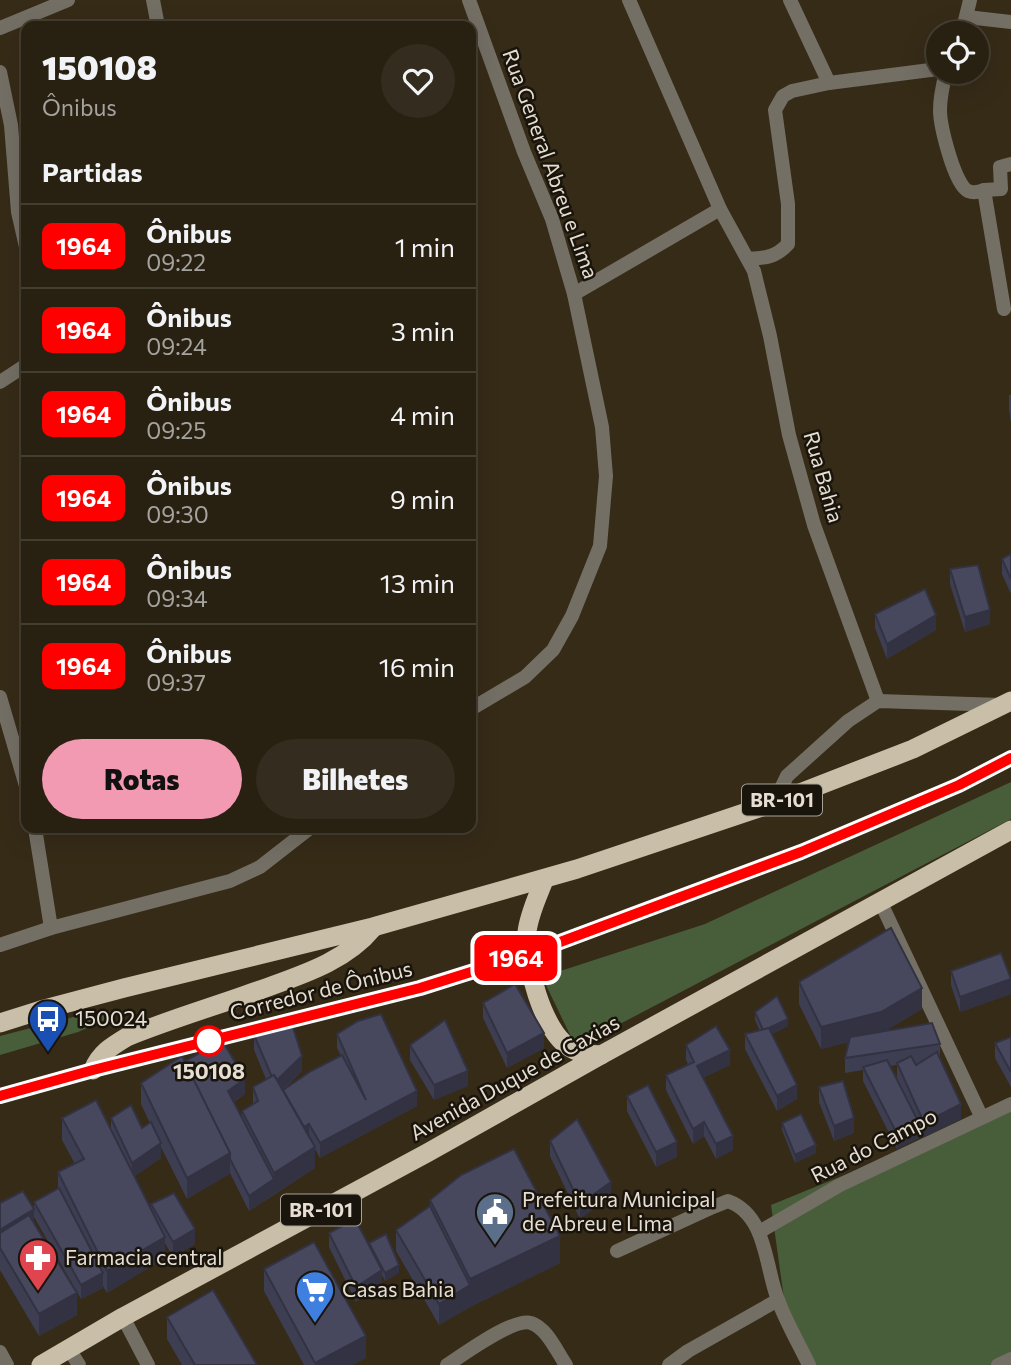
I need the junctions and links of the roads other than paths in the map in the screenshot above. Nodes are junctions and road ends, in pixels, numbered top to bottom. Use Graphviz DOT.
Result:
graph roads {
  1 [pos="68,0"];
  2 [pos="153,0"];
  3 [pos="469,0"];
  4 [pos="629,0"];
  5 [pos="790,0"];
  6 [pos="970,0"];
  7 [pos="967,17"];
  8 [pos="157,21"];
  9 [pos="966,21"];
  10 [pos="1011,22"];
  11 [pos="0,28"];
  12 [pos="926,71"];
  13 [pos="0,72"];
  14 [pos="829,83"];
  15 [pos="943,84"];
  16 [pos="1011,164"];
  17 [pos="984,190"];
  18 [pos="720,209"];
  19 [pos="21,225"];
  20 [pos="749,259"];
  21 [pos="574,294"];
  22 [pos="1004,309"];
  23 [pos="21,368"];
  24 [pos="0,382"];
  25 [pos="0,697"];
  26 [pos="878,701"];
  27 [pos="1007,703"];
  28 [pos="476,706"];
  29 [pos="1011,758"];
  30 [pos="21,769"];
  31 [pos="774,803"];
  32 [pos="1011,830"];
  33 [pos="36,833"];
  34 [pos="291,834"];
  35 [pos="544,880"];
  36 [pos="880,901"];
  37 [pos="373,927"];
  38 [pos="51,928"];
  39 [pos="0,945"];
  40 [pos="528,954"];
  41 [pos="0,1023"];
  42 [pos="601,1055"];
  43 [pos="93,1070"];
  44 [pos="0,1096"];
  45 [pos="1011,1104"];
  46 [pos="981,1116"];
  47 [pos="759,1232"];
  48 [pos="617,1251"];
  49 [pos="778,1300"];
  50 [pos="123,1317"];
  51 [pos="0,1352"];
  52 [pos="74,1357"];
  53 [pos="1011,1359"];
  54 [pos="7,1365"];
  55 [pos="41,1365"];
  56 [pos="148,1365"];
  57 [pos="447,1365"];
  58 [pos="566,1365"];
  59 [pos="669,1365"];
  60 [pos="809,1365"];
  61 [pos="998,1365"];
  1 -- 11 [label="street"];
  2 -- 8 [label="street"];
  3 -- 21 [label="street, Rua General Abreu e Lima"];
  4 -- 18 [label="street, Rua Bahia"];
  5 -- 14 [label="street"];
  6 -- 7 [label="street"];
  7 -- 9 [label="street"];
  7 -- 10 [label="street"];
  12 -- 14 [label="street"];
  13 -- 19 [label="street"];
  14 -- 20 [label="street"];
  15 -- 17 [label="street"];
  16 -- 17 [label="street"];
  17 -- 22 [label="street"];
  18 -- 20 [label="street, Rua Bahia"];
  18 -- 21 [label="street"];
  20 -- 26 [label="street, Rua Bahia"];
  21 -- 28 [label="street, Rua General Abreu e Lima"];
  23 -- 24 [label="street"];
  25 -- 30 [label="street"];
  26 -- 27 [label="street"];
  26 -- 31 [label="street"];
  27 -- 31 [label="highway, BR-101"];
  29 -- 40 [label="street, Corredor de Ônibus"];
  31 -- 35 [label="highway, BR-101"];
  32 -- 36 [label="highway, Avenida Duque de Caxias / BR-101"];
  33 -- 38 [label="street"];
  34 -- 38 [label="street"];
  35 -- 37 [label="highway, BR-101"];
  35 -- 40 [label="highway"];
  36 -- 42 [label="highway, Avenida Duque de Caxias / BR-101"];
  36 -- 46 [label="street"];
  37 -- 41 [label="highway, BR-101"];
  37 -- 43 [label="highway"];
  38 -- 39 [label="street"];
  40 -- 42 [label="highway"];
  40 -- 43 [label="street, Corredor de Ônibus"];
  42 -- 50 [label="highway, Avenida Duque de Caxias / BR-101"];
  43 -- 44 [label="street, Corredor de Ônibus"];
  45 -- 46 [label="street, Rua do Campo"];
  46 -- 47 [label="street, Rua do Campo"];
  47 -- 48 [label="street"];
  47 -- 49 [label="street"];
  49 -- 59 [label="street"];
  49 -- 60 [label="street"];
  50 -- 52 [label="highway, Avenida Duque de Caxias / BR-101"];
  50 -- 56 [label="street"];
  51 -- 54 [label="street"];
  52 -- 55 [label="highway, Avenida Duque de Caxias / BR-101"];
  53 -- 61 [label="street"];
  57 -- 58 [label="street"];
}
